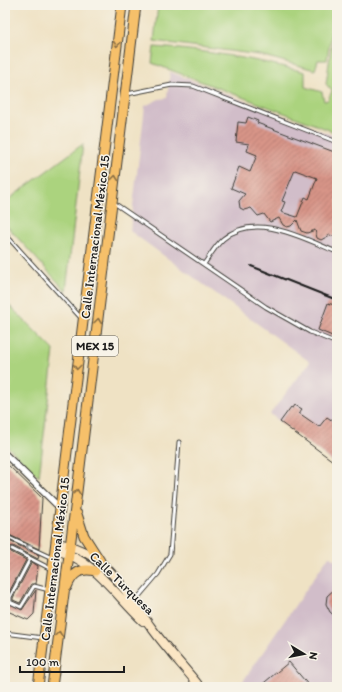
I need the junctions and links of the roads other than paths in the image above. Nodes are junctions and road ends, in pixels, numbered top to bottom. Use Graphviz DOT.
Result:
graph roads {
  1 [pos="122,5"];
  2 [pos="136,5"];
  3 [pos="125,94"];
  4 [pos="337,142"];
  5 [pos="112,202"];
  6 [pos="5,234"];
  7 [pos="337,252"];
  8 [pos="204,264"];
  9 [pos="83,320"];
  10 [pos="337,343"];
  11 [pos="179,442"];
  12 [pos="5,454"];
  13 [pos="60,508"];
  14 [pos="76,508"];
  15 [pos="5,536"];
  16 [pos="12,549"];
  17 [pos="70,549"];
  18 [pos="55,551"];
  19 [pos="30,559"];
  20 [pos="100,561"];
  21 [pos="52,570"];
  22 [pos="95,571"];
  23 [pos="50,590"];
  24 [pos="63,600"];
  25 [pos="132,604"];
  26 [pos="5,634"];
  27 [pos="45,638"];
  28 [pos="38,687"];
  29 [pos="52,687"];
  30 [pos="200,687"];
  1 -- 9 [label="main road, Calle Internacional México 15 / MEX 15, one-way"];
  2 -- 3 [label="main road, Calle Internacional México 15 / MEX 15"];
  3 -- 4 [label="lane"];
  5 -- 3 [label="main road, Calle Internacional México 15 / MEX 15, one-way"];
  5 -- 8 [label="lane"];
  14 -- 5 [label="main road, Calle Internacional México 15 / MEX 15, one-way"];
  6 -- 9 [label="lane"];
  7 -- 8 [label="lane"];
  8 -- 10 [label="lane"];
  9 -- 13 [label="main road, Calle Internacional México 15 / MEX 15, one-way"];
  11 -- 25 [label="lane"];
  12 -- 13 [label="street"];
  13 -- 18 [label="main road, Calle Internacional México 15 / MEX 15"];
  14 -- 17 [label="main road, Calle Internacional México 15 / MEX 15"];
  14 -- 20 [label="main road"];
  18 -- 15 [label="lane, one-way"];
  16 -- 19 [label="lane"];
  17 -- 18 [label="street, Calle Turquesa"];
  17 -- 20 [label="street, Calle Turquesa"];
  17 -- 22 [label="street, Calle Turquesa"];
  17 -- 24 [label="main road, Calle Internacional México 15 / MEX 15"];
  18 -- 21 [label="main road, Calle Internacional México 15 / MEX 15"];
  19 -- 21 [label="lane"];
  19 -- 23 [label="lane"];
  20 -- 25 [label="street, Calle Turquesa"];
  21 -- 23 [label="main road, Calle Internacional México 15 / MEX 15"];
  22 -- 24 [label="main road"];
  22 -- 25 [label="street, Calle Turquesa"];
  23 -- 27 [label="main road, Calle Internacional México 15 / MEX 15"];
  29 -- 24 [label="main road, Calle Internacional México 15 / MEX 15, one-way"];
  25 -- 30 [label="street, Calle Turquesa"];
  26 -- 27 [label="lane"];
  27 -- 28 [label="main road, Calle Internacional México 15 / MEX 15"];
}
